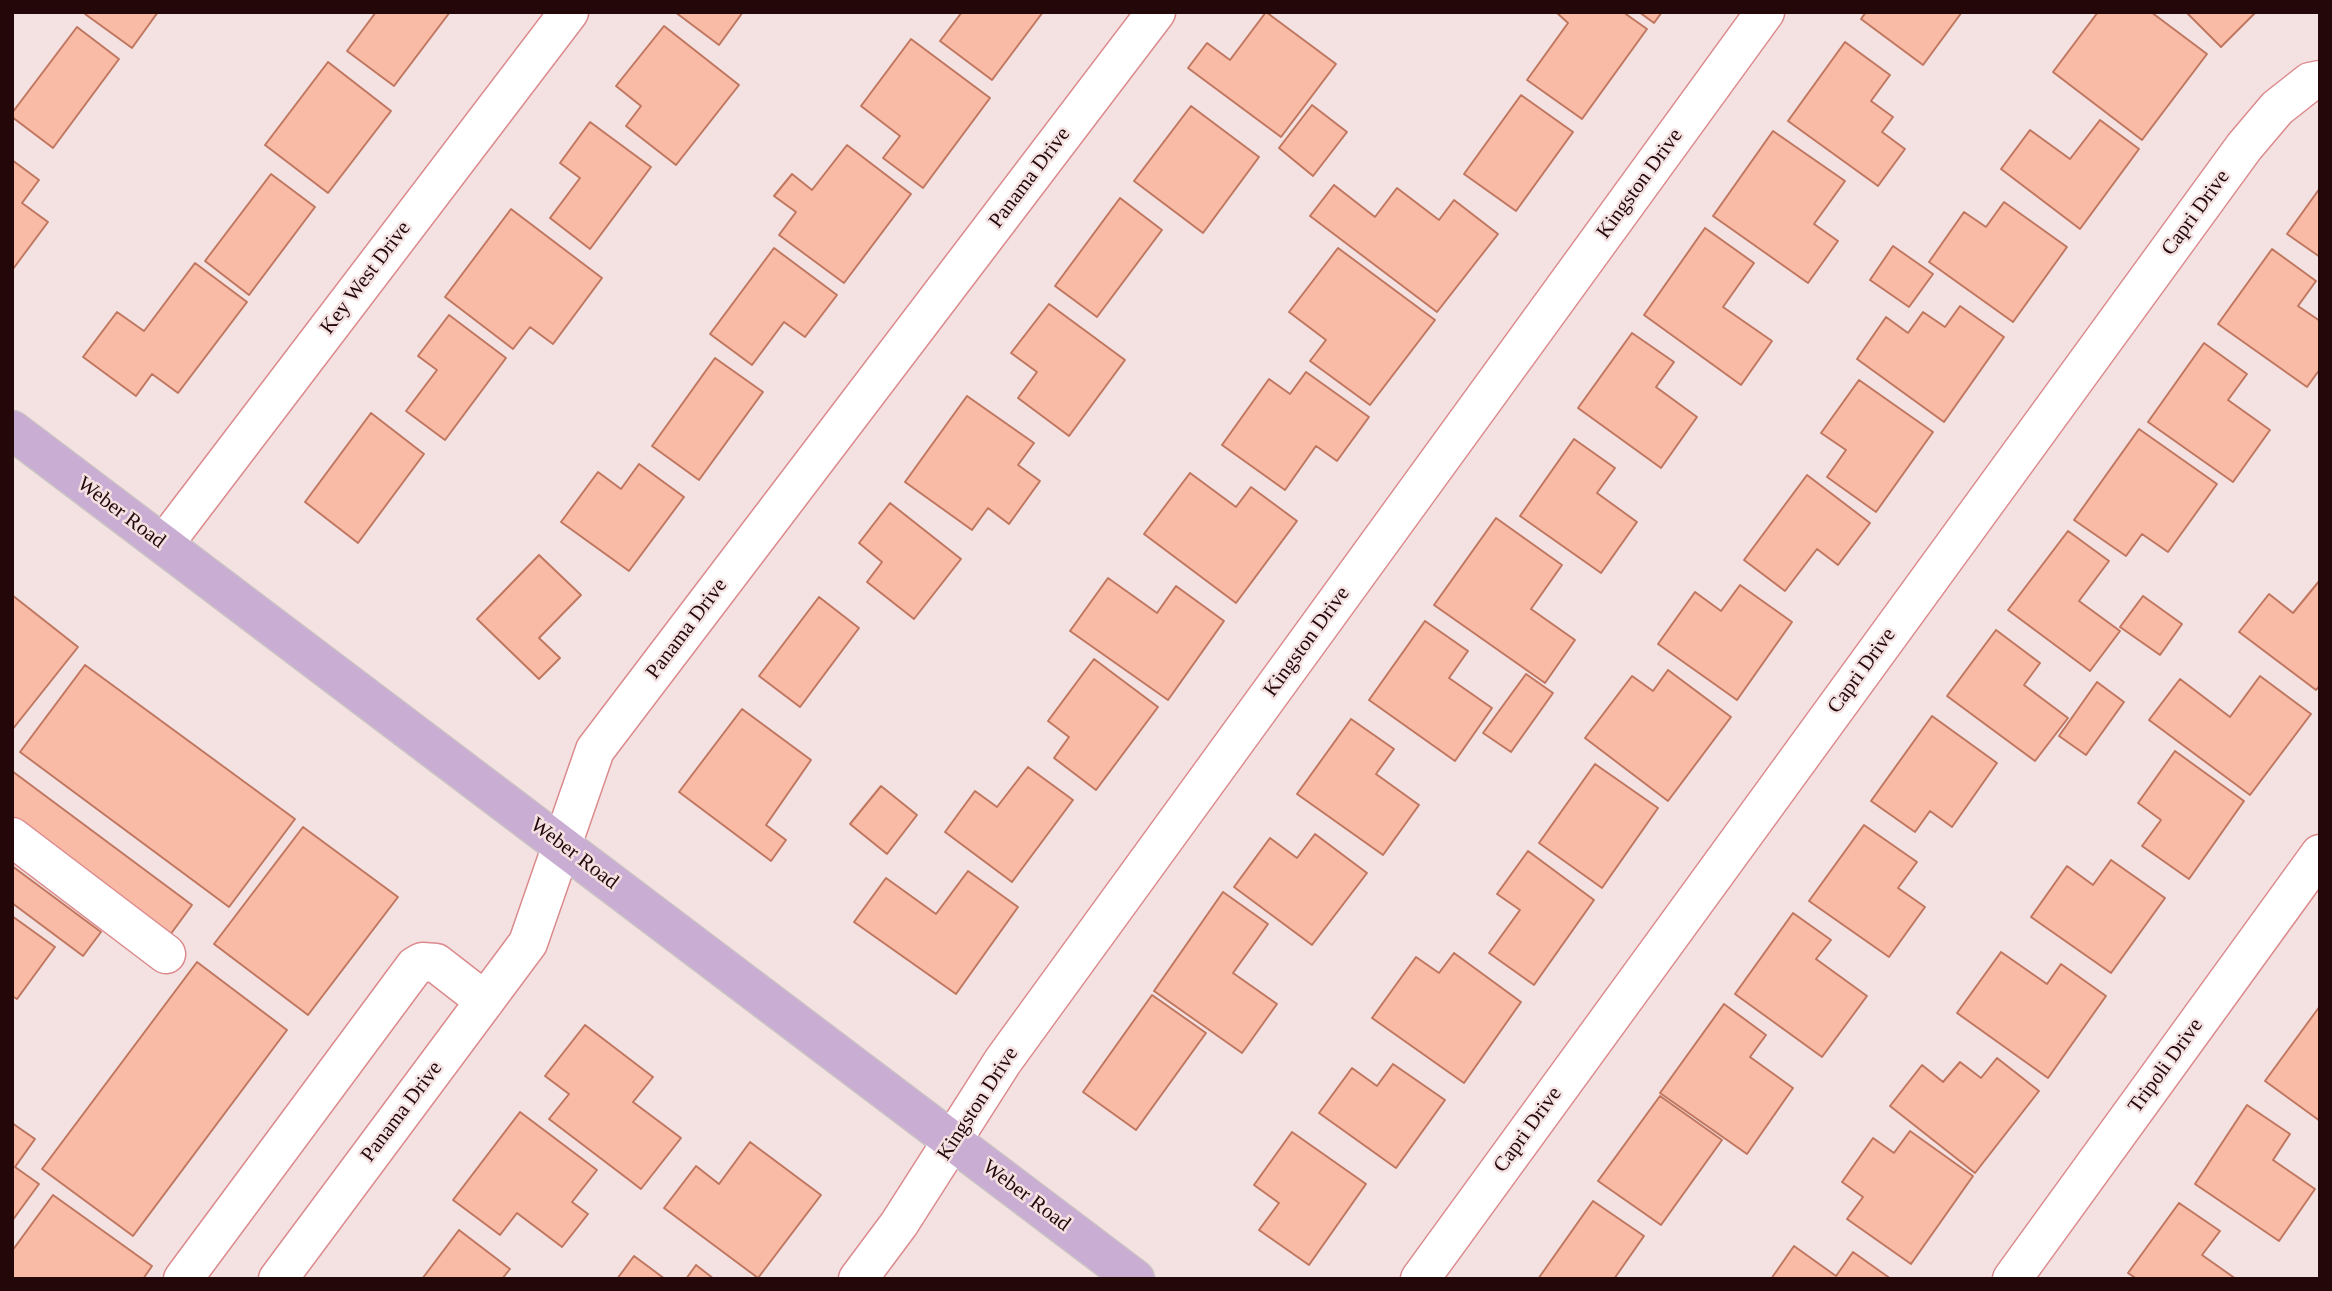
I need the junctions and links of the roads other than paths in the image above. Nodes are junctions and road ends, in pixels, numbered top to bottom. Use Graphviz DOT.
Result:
graph roads {
  1 [pos="569,12"];
  2 [pos="1156,12"];
  3 [pos="1765,12"];
  4 [pos="2320,79"];
  5 [pos="12,430"];
  6 [pos="164,544"];
  7 [pos="12,837"];
  8 [pos="561,845"];
  9 [pos="2320,854"];
  10 [pos="166,954"];
  11 [pos="485,1001"];
  12 [pos="954,1142"];
  13 [pos="183,1279"];
  14 [pos="278,1279"];
  15 [pos="858,1279"];
  16 [pos="1135,1279"];
  17 [pos="1420,1279"];
  18 [pos="2012,1279"];
  1 -- 6 [label="street, Key West Drive"];
  2 -- 8 [label="street, Panama Drive"];
  3 -- 12 [label="street, Kingston Drive"];
  4 -- 17 [label="street, Capri Drive"];
  5 -- 6 [label="main road, Weber Road"];
  6 -- 8 [label="main road, Weber Road"];
  7 -- 10 [label="street"];
  8 -- 11 [label="street, Panama Drive"];
  8 -- 12 [label="main road, Weber Road"];
  9 -- 18 [label="street, Tripoli Drive"];
  11 -- 13 [label="street"];
  11 -- 14 [label="street, Panama Drive"];
  12 -- 15 [label="street, Kingston Drive"];
  12 -- 16 [label="main road, Weber Road"];
}
